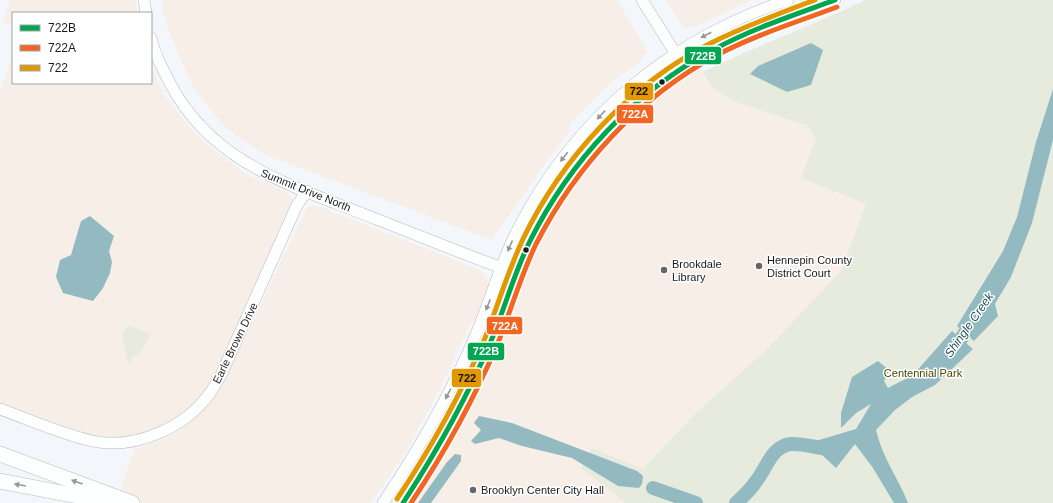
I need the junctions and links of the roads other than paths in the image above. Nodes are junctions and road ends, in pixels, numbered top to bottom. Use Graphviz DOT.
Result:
graph roads {
  1 [pos="144,0"];
  2 [pos="642,0"];
  3 [pos="788,0"];
  4 [pos="835,0"];
  5 [pos="146,12"];
  6 [pos="152,41"];
  7 [pos="676,53"];
  8 [pos="683,67"];
  9 [pos="306,191"];
  10 [pos="501,268"];
  11 [pos="517,273"];
  12 [pos="0,409"];
  13 [pos="0,454"];
  14 [pos="0,481"];
  15 [pos="113,503"];
  16 [pos="132,503"];
  17 [pos="383,503"];
  18 [pos="403,503"];
  1 -- 5 [label="street"];
  2 -- 7 [label="street"];
  3 -- 7 [label="street, one-way"];
  4 -- 8 [label="street"];
  6 -- 9 [label="street, Summit Drive North"];
  7 -- 8 [label="street"];
  7 -- 10 [label="street, one-way"];
  8 -- 11 [label="street"];
  9 -- 10 [label="street, Summit Drive North"];
  9 -- 12 [label="street, Earle Brown Drive"];
  10 -- 11 [label="street, Summit Drive North"];
  10 -- 17 [label="street, one-way"];
  11 -- 18 [label="street"];
  16 -- 13 [label="highway, one-way"];
  15 -- 14 [label="highway, one-way"];
}
